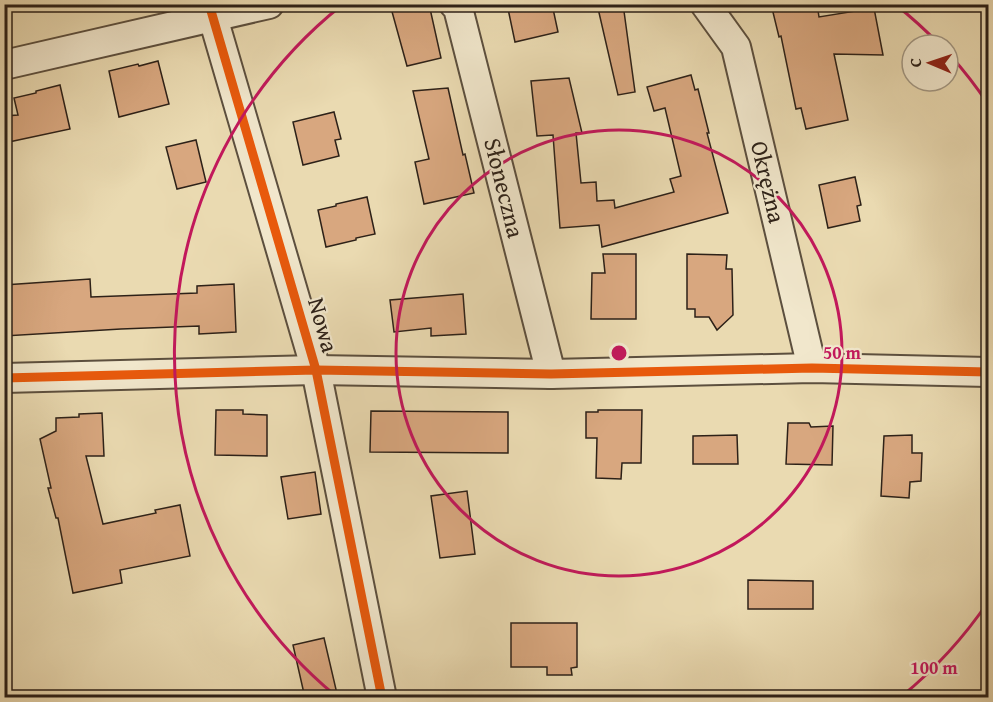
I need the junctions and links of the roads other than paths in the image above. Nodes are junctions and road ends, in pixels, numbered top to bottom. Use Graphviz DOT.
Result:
graph roads {
  1 [pos="269,4"];
  2 [pos="454,4"];
  3 [pos="705,4"];
  4 [pos="210,11"];
  5 [pos="4,65"];
  6 [pos="812,368"];
  7 [pos="316,370"];
  8 [pos="988,372"];
  9 [pos="551,374"];
  10 [pos="4,378"];
  11 [pos="382,698"];
  1 -- 4 [label="street"];
  2 -- 9 [label="street, Słoneczna"];
  3 -- 6 [label="street, Okrężna"];
  4 -- 5 [label="street"];
  4 -- 7 [label="street, Nowa"];
  6 -- 8 [label="street"];
  6 -- 9 [label="street"];
  7 -- 9 [label="street"];
  7 -- 10 [label="street"];
  7 -- 11 [label="street, Nowa"];
}
